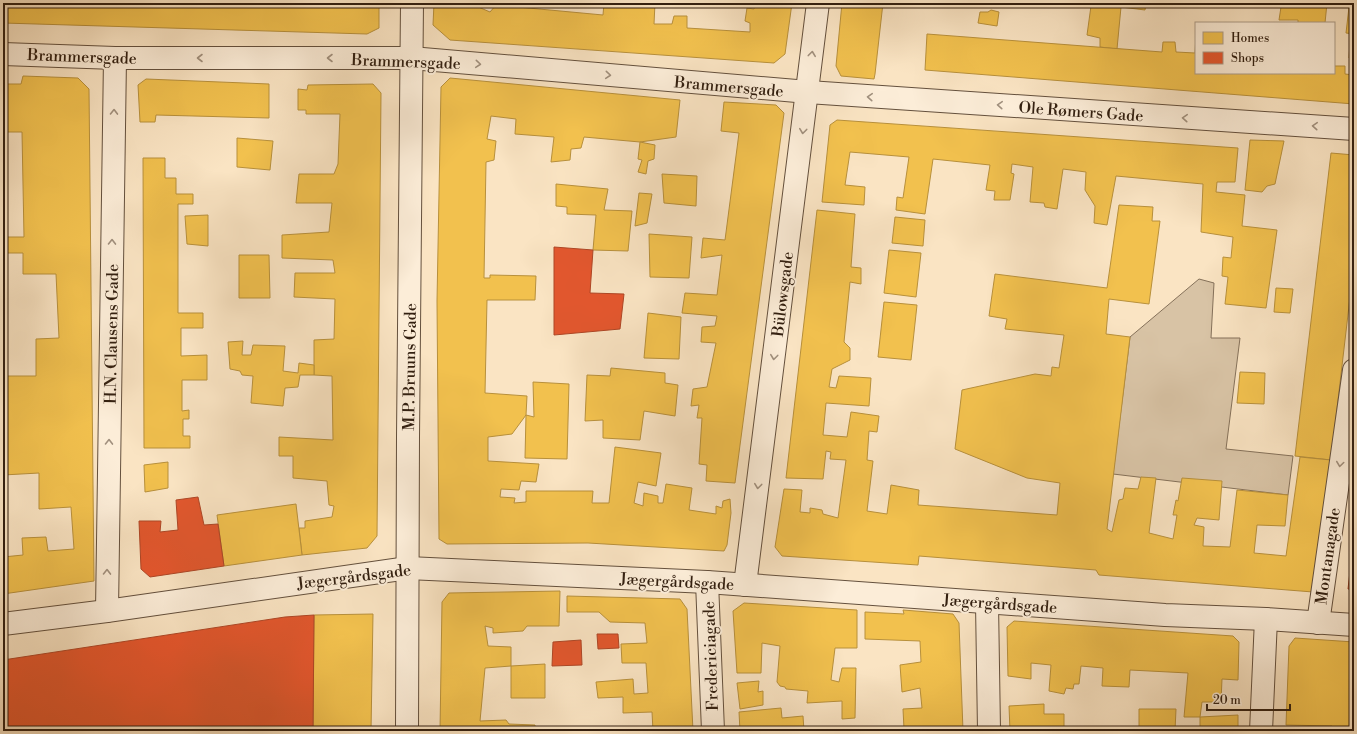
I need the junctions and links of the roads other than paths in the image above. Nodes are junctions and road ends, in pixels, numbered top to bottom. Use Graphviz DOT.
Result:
graph roads {
  1 [pos="412,3"];
  2 [pos="818,3"];
  3 [pos="3,54"];
  4 [pos="115,58"];
  5 [pos="412,58"];
  6 [pos="808,92"];
  7 [pos="1354,129"];
  8 [pos="1354,370"];
  9 [pos="408,568"];
  10 [pos="706,582"];
  11 [pos="745,584"];
  12 [pos="987,603"];
  13 [pos="107,611"];
  14 [pos="1266,619"];
  15 [pos="1318,623"];
  16 [pos="3,624"];
  17 [pos="1354,625"];
  18 [pos="407,731"];
  19 [pos="713,731"];
  20 [pos="989,731"];
  21 [pos="1261,731"];
  1 -- 5 [label="street, M.P. Bruuns Gade"];
  6 -- 2 [label="street, Bülowsgade, one-way"];
  3 -- 4 [label="street, Brammersgade"];
  5 -- 4 [label="street, Brammersgade, one-way"];
  13 -- 4 [label="street, H.N. Clausens Gade, one-way"];
  5 -- 6 [label="street, Brammersgade, one-way"];
  5 -- 9 [label="street, M.P. Bruuns Gade"];
  7 -- 6 [label="street, Ole Rømers Gade, one-way"];
  6 -- 11 [label="street, Bülowsgade, one-way"];
  8 -- 15 [label="street, Montanagade, one-way"];
  9 -- 10 [label="street, Jægergårdsgade"];
  9 -- 13 [label="street, Jægergårdsgade"];
  9 -- 18 [label="street, M.P. Bruuns Gade"];
  10 -- 11 [label="street, Jægergårdsgade"];
  10 -- 19 [label="street, Fredericiagade"];
  11 -- 12 [label="street, Jægergårdsgade"];
  12 -- 14 [label="street, Jægergårdsgade"];
  12 -- 20 [label="street"];
  13 -- 16 [label="street, Jægergårdsgade"];
  14 -- 15 [label="street, Jægergårdsgade"];
  14 -- 21 [label="street"];
  15 -- 17 [label="street, Jægergårdsgade"];
}
